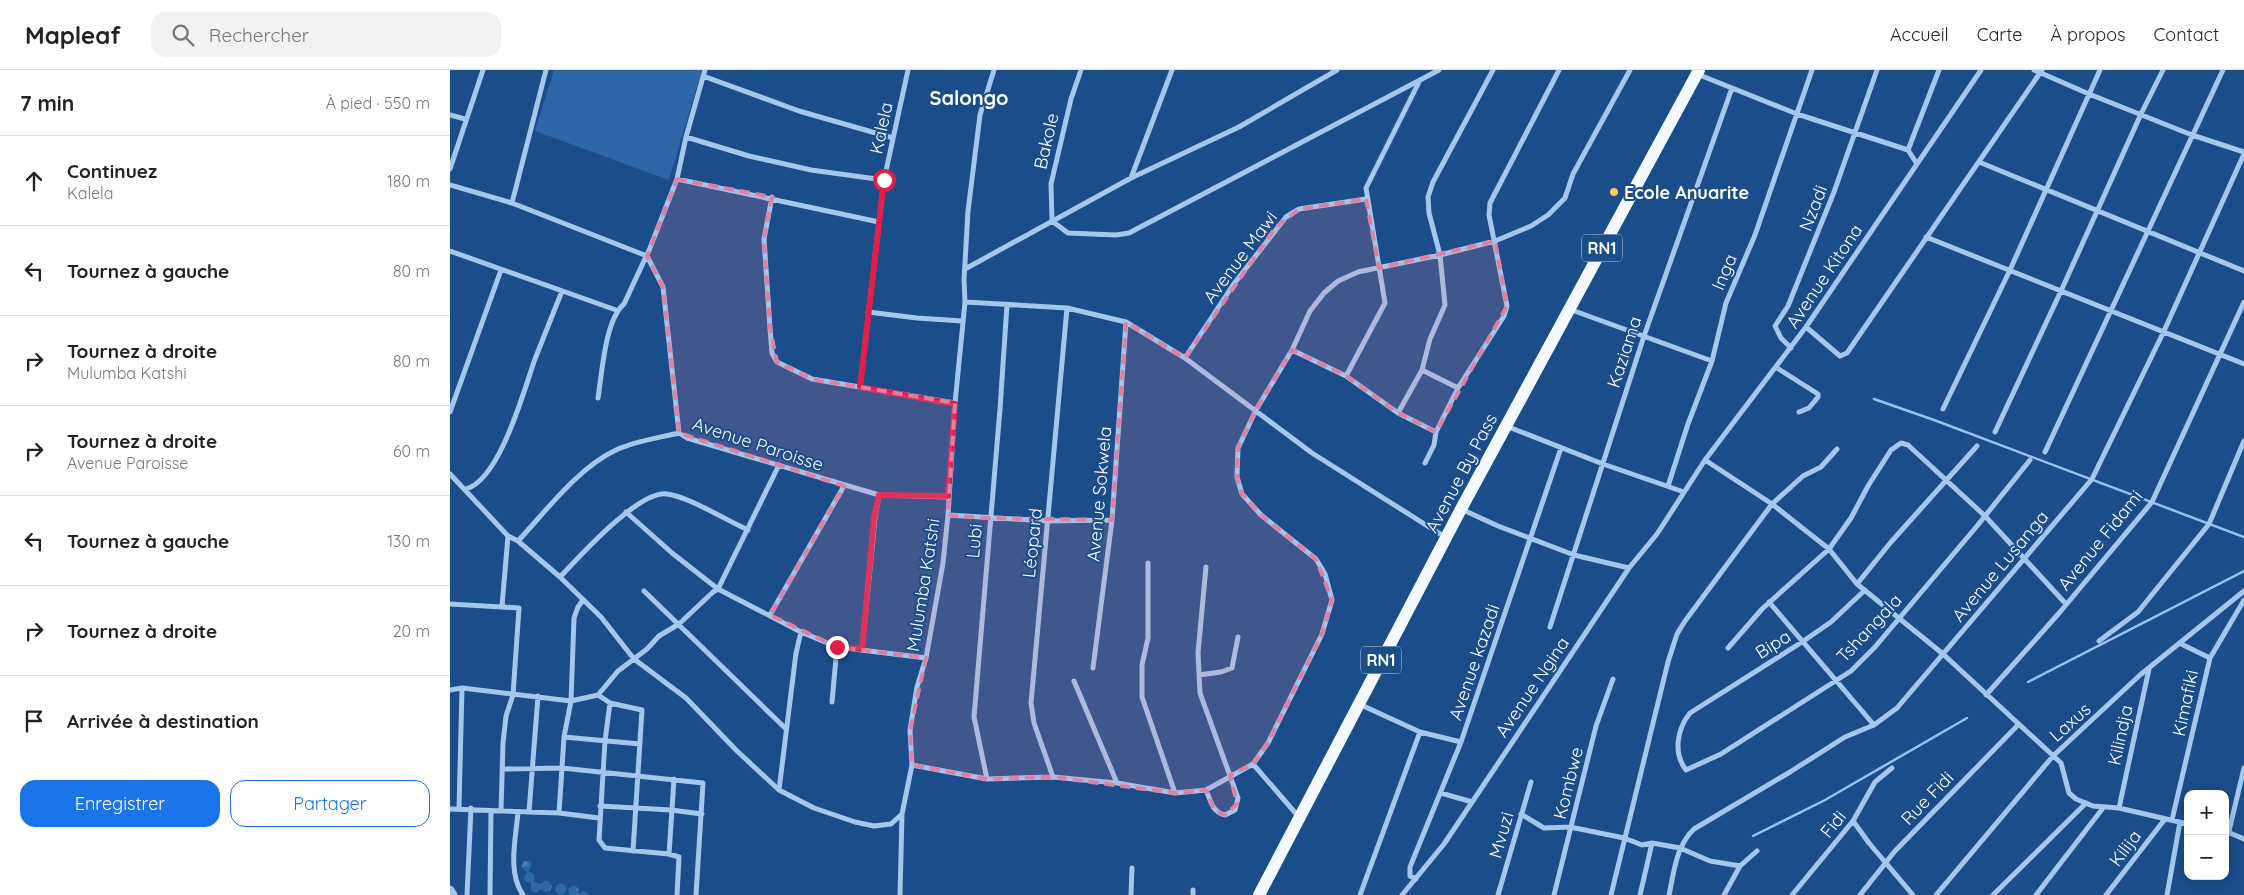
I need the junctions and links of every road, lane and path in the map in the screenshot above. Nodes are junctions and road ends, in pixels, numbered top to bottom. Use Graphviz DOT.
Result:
graph roads {
  1 [pos="482,70"];
  2 [pos="546,70"];
  3 [pos="705,70"];
  4 [pos="906,70"];
  5 [pos="994,70"];
  6 [pos="1082,70"];
  7 [pos="1172,70"];
  8 [pos="1337,70"];
  9 [pos="1438,70"];
  10 [pos="1493,70"];
  11 [pos="1559,70"];
  12 [pos="1630,70"];
  13 [pos="1812,70"];
  14 [pos="1877,70"];
  15 [pos="1939,70"];
  16 [pos="1981,70"];
  17 [pos="2034,70"];
  18 [pos="2100,70"];
  19 [pos="2163,70"];
  20 [pos="2223,70"];
  21 [pos="1698,72"];
  22 [pos="2041,72"];
  23 [pos="704,76"];
  24 [pos="1420,79"];
  25 [pos="1732,88"];
  26 [pos="2089,94"];
  27 [pos="1797,114"];
  28 [pos="2140,114"];
  29 [pos="450,115"];
  30 [pos="466,119"];
  31 [pos="1854,134"];
  32 [pos="2192,134"];
  33 [pos="686,136"];
  34 [pos="893,138"];
  35 [pos="1908,150"];
  36 [pos="2244,153"];
  37 [pos="1978,162"];
  38 [pos="1917,164"];
  39 [pos="450,169"];
  40 [pos="677,178"];
  41 [pos="1131,178"];
  42 [pos="884,180"];
  43 [pos="450,185"];
  44 [pos="2046,190"];
  45 [pos="772,198"];
  46 [pos="1366,198"];
  47 [pos="512,203"];
  48 [pos="2097,212"];
  49 [pos="1052,221"];
  50 [pos="879,222"];
  51 [pos="2147,232"];
  52 [pos="1926,237"];
  53 [pos="1495,241"];
  54 [pos="450,251"];
  55 [pos="2201,252"];
  56 [pos="1440,255"];
  57 [pos="647,256"];
  58 [pos="1379,268"];
  59 [pos="965,269"];
  60 [pos="501,270"];
  61 [pos="2010,270"];
  62 [pos="2244,271"];
  63 [pos="562,291"];
  64 [pos="2061,291"];
  65 [pos="965,302"];
  66 [pos="2244,302"];
  67 [pos="1007,305"];
  68 [pos="1067,308"];
  69 [pos="1569,309"];
  70 [pos="616,310"];
  71 [pos="2111,311"];
  72 [pos="868,312"];
  73 [pos="962,321"];
  74 [pos="1126,322"];
  75 [pos="1806,327"];
  76 [pos="2164,331"];
  77 [pos="1644,336"];
  78 [pos="1791,348"];
  79 [pos="1292,350"];
  80 [pos="2220,355"];
  81 [pos="1185,358"];
  82 [pos="1712,361"];
  83 [pos="2244,364"];
  84 [pos="1777,368"];
  85 [pos="1422,370"];
  86 [pos="1346,376"];
  87 [pos="860,387"];
  88 [pos="1458,388"];
  89 [pos="598,398"];
  90 [pos="452,401"];
  91 [pos="955,404"];
  92 [pos="1943,409"];
  93 [pos="1256,410"];
  94 [pos="450,412"];
  95 [pos="1799,412"];
  96 [pos="1398,413"];
  97 [pos="1506,426"];
  98 [pos="1436,432"];
  99 [pos="1995,432"];
  100 [pos="679,433"];
  101 [pos="2244,440"];
  102 [pos="1977,446"];
  103 [pos="1561,448"];
  104 [pos="1837,449"];
  105 [pos="2045,452"];
  106 [pos="1705,460"];
  107 [pos="2030,460"];
  108 [pos="1425,463"];
  109 [pos="1603,464"];
  110 [pos="779,465"];
  111 [pos="451,476"];
  112 [pos="1946,480"];
  113 [pos="450,484"];
  114 [pos="844,486"];
  115 [pos="1668,486"];
  116 [pos="466,489"];
  117 [pos="1684,492"];
  118 [pos="879,495"];
  119 [pos="948,496"];
  120 [pos="1772,504"];
  121 [pos="1461,509"];
  122 [pos="626,512"];
  123 [pos="948,514"];
  124 [pos="1985,516"];
  125 [pos="989,518"];
  126 [pos="1112,520"];
  127 [pos="1048,521"];
  128 [pos="748,530"];
  129 [pos="508,536"];
  130 [pos="1446,537"];
  131 [pos="1531,539"];
  132 [pos="518,541"];
  133 [pos="1829,549"];
  134 [pos="1574,555"];
  135 [pos="2025,558"];
  136 [pos="1148,563"];
  137 [pos="1206,567"];
  138 [pos="1629,568"];
  139 [pos="560,577"];
  140 [pos="1857,584"];
  141 [pos="718,589"];
  142 [pos="1864,590"];
  143 [pos="644,591"];
  144 [pos="2244,591"];
  145 [pos="583,600"];
  146 [pos="2244,600"];
  147 [pos="1770,602"];
  148 [pos="450,604"];
  149 [pos="2066,604"];
  150 [pos="502,606"];
  151 [pos="770,616"];
  152 [pos="1898,618"];
  153 [pos="679,624"];
  154 [pos="1550,627"];
  155 [pos="801,632"];
  156 [pos="1238,638"];
  157 [pos="2099,641"];
  158 [pos="1802,642"];
  159 [pos="2178,643"];
  160 [pos="837,647"];
  161 [pos="1728,648"];
  162 [pos="862,649"];
  163 [pos="1943,654"];
  164 [pos="926,658"];
  165 [pos="2210,658"];
  166 [pos="634,659"];
  167 [pos="1093,668"];
  168 [pos="2149,668"];
  169 [pos="1199,675"];
  170 [pos="1613,679"];
  171 [pos="1837,680"];
  172 [pos="1074,681"];
  173 [pos="462,688"];
  174 [pos="450,690"];
  175 [pos="513,694"];
  176 [pos="1986,695"];
  177 [pos="538,696"];
  178 [pos="598,696"];
  179 [pos="571,701"];
  180 [pos="832,702"];
  181 [pos="610,703"];
  182 [pos="1359,703"];
  183 [pos="1874,724"];
  184 [pos="2018,725"];
  185 [pos="785,728"];
  186 [pos="1420,732"];
  187 [pos="564,737"];
  188 [pos="605,741"];
  189 [pos="1461,742"];
  190 [pos="640,744"];
  191 [pos="2053,756"];
  192 [pos="1253,764"];
  193 [pos="912,765"];
  194 [pos="532,768"];
  195 [pos="562,768"];
  196 [pos="1892,768"];
  197 [pos="2244,768"];
  198 [pos="503,769"];
  199 [pos="1689,771"];
  200 [pos="603,773"];
  201 [pos="1230,775"];
  202 [pos="638,776"];
  203 [pos="1053,777"];
  204 [pos="674,779"];
  205 [pos="987,779"];
  206 [pos="1531,782"];
  207 [pos="1117,783"];
  208 [pos="779,790"];
  209 [pos="1206,790"];
  210 [pos="1176,792"];
  211 [pos="1441,793"];
  212 [pos="1472,802"];
  213 [pos="2086,803"];
  214 [pos="600,806"];
  215 [pos="459,808"];
  216 [pos="470,808"];
  217 [pos="636,808"];
  218 [pos="2103,808"];
  219 [pos="2119,808"];
  220 [pos="450,809"];
  221 [pos="671,810"];
  222 [pos="491,811"];
  223 [pos="501,811"];
  224 [pos="518,812"];
  225 [pos="529,812"];
  226 [pos="559,813"];
  227 [pos="702,814"];
  228 [pos="902,814"];
  229 [pos="1521,814"];
  230 [pos="1299,817"];
  231 [pos="599,818"];
  232 [pos="2165,818"];
  233 [pos="2172,820"];
  234 [pos="1854,821"];
  235 [pos="2180,822"];
  236 [pos="2184,823"];
  237 [pos="2229,824"];
  238 [pos="1570,827"];
  239 [pos="2229,832"];
  240 [pos="1624,838"];
  241 [pos="2244,839"];
  242 [pos="1652,843"];
  243 [pos="1680,848"];
  244 [pos="633,851"];
  245 [pos="1757,851"];
  246 [pos="669,854"];
  247 [pos="1886,862"];
  248 [pos="1740,866"];
  249 [pos="1132,868"];
  250 [pos="1416,879"];
  251 [pos="450,890"];
  252 [pos="453,895"];
  253 [pos="467,895"];
  254 [pos="490,895"];
  255 [pos="523,895"];
  256 [pos="677,895"];
  257 [pos="696,895"];
  258 [pos="900,895"];
  259 [pos="1131,895"];
  260 [pos="1259,895"];
  261 [pos="1360,895"];
  262 [pos="1402,895"];
  263 [pos="1498,895"];
  264 [pos="1554,895"];
  265 [pos="1612,895"];
  266 [pos="1640,895"];
  267 [pos="1669,895"];
  268 [pos="1724,895"];
  269 [pos="1792,895"];
  270 [pos="1860,895"];
  271 [pos="1913,895"];
  272 [pos="1936,895"];
  273 [pos="1993,895"];
  274 [pos="2036,895"];
  275 [pos="2106,895"];
  276 [pos="2167,895"];
  1 -- 30 [label="street"];
  2 -- 47 [label="street"];
  3 -- 23 [label="street"];
  4 -- 34 [label="street, Kalela"];
  5 -- 59 [label="street, Mulumba Katshi"];
  6 -- 49 [label="street, Bakole"];
  7 -- 41 [label="street"];
  8 -- 41 [label="street"];
  9 -- 24 [label="street"];
  10 -- 56 [label="street"];
  11 -- 53 [label="street"];
  12 -- 53 [label="street"];
  13 -- 27 [label="street, Inga"];
  14 -- 31 [label="street, Nzadi"];
  15 -- 35 [label="street"];
  16 -- 38 [label="street, Avenue Kitona"];
  17 -- 22 [label="street"];
  18 -- 26 [label="street"];
  19 -- 28 [label="street"];
  20 -- 32 [label="street"];
  21 -- 25 [label="street"];
  21 -- 69 [label="highway, Avenue By Pass / RN1"];
  22 -- 26 [label="street"];
  22 -- 37 [label="street"];
  23 -- 33 [label="street"];
  23 -- 34 [label="street"];
  24 -- 46 [label="street"];
  24 -- 49 [label="street"];
  25 -- 27 [label="street"];
  25 -- 77 [label="street, Kaziama"];
  26 -- 28 [label="street"];
  26 -- 44 [label="street"];
  27 -- 31 [label="street"];
  27 -- 82 [label="street, Inga"];
  28 -- 32 [label="street"];
  28 -- 48 [label="street"];
  29 -- 30 [label="street"];
  30 -- 39 [label="street"];
  31 -- 35 [label="street"];
  31 -- 78 [label="street, Nzadi"];
  32 -- 36 [label="street"];
  32 -- 51 [label="street"];
  33 -- 40 [label="street"];
  33 -- 42 [label="street"];
  34 -- 42 [label="street, Kalela"];
  35 -- 38 [label="street"];
  36 -- 55 [label="street, Avenue Lusanga"];
  37 -- 44 [label="street"];
  37 -- 52 [label="street"];
  38 -- 75 [label="street, Avenue Kitona"];
  40 -- 45 [label="street"];
  40 -- 57 [label="street"];
  41 -- 49 [label="street"];
  42 -- 50 [label="street, Kalela"];
  43 -- 47 [label="street"];
  44 -- 48 [label="street"];
  44 -- 61 [label="street"];
  45 -- 50 [label="street"];
  45 -- 87 [label="street"];
  46 -- 58 [label="street"];
  46 -- 81 [label="street, Avenue Mawi"];
  47 -- 57 [label="street"];
  48 -- 51 [label="street"];
  48 -- 64 [label="street"];
  49 -- 59 [label="street"];
  50 -- 72 [label="street, Kalela"];
  51 -- 55 [label="street"];
  51 -- 71 [label="street"];
  52 -- 61 [label="street"];
  52 -- 75 [label="street"];
  53 -- 56 [label="street"];
  53 -- 88 [label="street"];
  54 -- 60 [label="street"];
  55 -- 62 [label="street"];
  55 -- 76 [label="street, Avenue Lusanga"];
  56 -- 58 [label="street"];
  56 -- 85 [label="street"];
  57 -- 70 [label="street"];
  57 -- 100 [label="street, Avenue Paroisse"];
  58 -- 79 [label="street"];
  58 -- 86 [label="street"];
  59 -- 65 [label="street, Mulumba Katshi"];
  60 -- 63 [label="street"];
  60 -- 90 [label="street"];
  61 -- 64 [label="street"];
  61 -- 92 [label="street"];
  63 -- 70 [label="street"];
  63 -- 116 [label="street"];
  64 -- 71 [label="street"];
  64 -- 99 [label="street"];
  65 -- 67 [label="street"];
  65 -- 73 [label="street, Mulumba Katshi"];
  66 -- 80 [label="street, Avenue Fidami"];
  67 -- 68 [label="street"];
  67 -- 125 [label="street, Lubi"];
  68 -- 74 [label="street"];
  68 -- 127 [label="street, Léopard"];
  69 -- 77 [label="street"];
  69 -- 97 [label="highway, Avenue By Pass / RN1"];
  70 -- 89 [label="street"];
  71 -- 76 [label="street"];
  71 -- 105 [label="street"];
  72 -- 73 [label="street"];
  72 -- 87 [label="street, Kalela"];
  73 -- 91 [label="street, Mulumba Katshi"];
  74 -- 81 [label="street"];
  74 -- 126 [label="street, Avenue Sokwela"];
  75 -- 78 [label="street, Avenue Kitona"];
  76 -- 80 [label="street"];
  76 -- 135 [label="street, Avenue Lusanga"];
  77 -- 82 [label="street"];
  77 -- 109 [label="street, Kaziama"];
  78 -- 84 [label="street, Avenue Kitona"];
  79 -- 86 [label="street"];
  79 -- 93 [label="street"];
  80 -- 83 [label="street"];
  80 -- 149 [label="street, Avenue Fidami"];
  81 -- 93 [label="street"];
  82 -- 115 [label="street, Inga"];
  84 -- 95 [label="street"];
  84 -- 106 [label="street, Avenue Kitona"];
  85 -- 88 [label="street"];
  85 -- 96 [label="street"];
  86 -- 96 [label="street"];
  87 -- 91 [label="street"];
  88 -- 98 [label="street"];
  90 -- 94 [label="street"];
  91 -- 119 [label="street, Mulumba Katshi"];
  93 -- 130 [label="street"];
  93 -- 192 [label="street"];
  96 -- 98 [label="street"];
  97 -- 103 [label="street"];
  97 -- 121 [label="highway, Avenue By Pass / RN1"];
  98 -- 108 [label="street"];
  100 -- 110 [label="street, Avenue Paroisse"];
  100 -- 132 [label="street"];
  101 -- 157 [label="street"];
  102 -- 112 [label="street"];
  103 -- 109 [label="street"];
  103 -- 131 [label="street, Avenue kazadi"];
  104 -- 120 [label="street"];
  106 -- 117 [label="street, Avenue Kitona"];
  106 -- 120 [label="street"];
  107 -- 124 [label="street, Tshangala"];
  109 -- 115 [label="street"];
  109 -- 134 [label="street, Kaziama"];
  110 -- 114 [label="street, Avenue Paroisse"];
  110 -- 128 [label="street"];
  111 -- 113 [label="street"];
  111 -- 116 [label="street"];
  112 -- 124 [label="street"];
  112 -- 133 [label="street"];
  112 -- 140 [label="street"];
  114 -- 118 [label="street, Avenue Paroisse"];
  114 -- 151 [label="street"];
  115 -- 117 [label="street"];
  116 -- 129 [label="street"];
  117 -- 138 [label="street, Avenue Ngina"];
  118 -- 119 [label="street, Avenue Paroisse"];
  118 -- 162 [label="street"];
  119 -- 123 [label="street, Mulumba Katshi"];
  120 -- 133 [label="street"];
  120 -- 240 [label="street"];
  121 -- 130 [label="highway, Avenue By Pass / RN1"];
  121 -- 131 [label="street"];
  122 -- 128 [label="street"];
  122 -- 139 [label="street"];
  122 -- 141 [label="street"];
  123 -- 125 [label="street"];
  123 -- 164 [label="street, Mulumba Katshi"];
  124 -- 135 [label="street"];
  124 -- 152 [label="street, Tshangala"];
  125 -- 127 [label="street"];
  125 -- 205 [label="street, Lubi"];
  126 -- 127 [label="street"];
  126 -- 167 [label="street, Avenue Sokwela"];
  127 -- 203 [label="street, Léopard"];
  128 -- 141 [label="street"];
  129 -- 132 [label="street"];
  129 -- 150 [label="street"];
  130 -- 182 [label="highway, Avenue By Pass / RN1"];
  131 -- 134 [label="street"];
  131 -- 189 [label="street, Avenue kazadi"];
  132 -- 139 [label="street"];
  133 -- 140 [label="street"];
  133 -- 147 [label="street"];
  134 -- 138 [label="street"];
  134 -- 154 [label="street, Kaziama"];
  135 -- 149 [label="street"];
  135 -- 163 [label="street, Avenue Lusanga"];
  136 -- 210 [label="street"];
  137 -- 169 [label="street"];
  138 -- 212 [label="street, Avenue Ngina"];
  139 -- 145 [label="street"];
  140 -- 142 [label="street"];
  141 -- 151 [label="street"];
  141 -- 153 [label="street"];
  142 -- 152 [label="street"];
  142 -- 158 [label="street, Bipa"];
  143 -- 153 [label="street"];
  144 -- 159 [label="street, Laxus"];
  145 -- 166 [label="street"];
  145 -- 179 [label="street"];
  146 -- 165 [label="street, Kimafiki"];
  147 -- 158 [label="street"];
  147 -- 161 [label="street"];
  148 -- 150 [label="street"];
  149 -- 176 [label="street, Avenue Fidami"];
  150 -- 175 [label="street"];
  151 -- 155 [label="street"];
  152 -- 163 [label="street"];
  152 -- 171 [label="street, Tshangala"];
  153 -- 166 [label="street"];
  153 -- 185 [label="street"];
  155 -- 160 [label="street"];
  155 -- 185 [label="street"];
  156 -- 169 [label="street"];
  158 -- 171 [label="street"];
  158 -- 199 [label="street, Bipa"];
  159 -- 165 [label="street"];
  159 -- 168 [label="street, Laxus"];
  160 -- 162 [label="street"];
  160 -- 180 [label="street"];
  162 -- 164 [label="street"];
  163 -- 176 [label="street"];
  163 -- 183 [label="street, Avenue Lusanga"];
  164 -- 193 [label="street, Mulumba Katshi"];
  165 -- 233 [label="street, Kimafiki"];
  166 -- 178 [label="street"];
  166 -- 208 [label="street"];
  168 -- 191 [label="street, Laxus"];
  168 -- 219 [label="street, Kilindja"];
  169 -- 201 [label="street"];
  170 -- 238 [label="street, Kombwe"];
  171 -- 183 [label="street"];
  171 -- 199 [label="street, Tshangala"];
  172 -- 207 [label="street"];
  173 -- 174 [label="street"];
  173 -- 175 [label="street"];
  173 -- 215 [label="street"];
  175 -- 177 [label="street"];
  175 -- 198 [label="street"];
  176 -- 184 [label="street"];
  177 -- 179 [label="street"];
  177 -- 194 [label="street"];
  178 -- 179 [label="street"];
  178 -- 181 [label="street"];
  179 -- 187 [label="street"];
  181 -- 188 [label="street"];
  181 -- 190 [label="street"];
  182 -- 186 [label="street"];
  182 -- 230 [label="highway, Avenue By Pass / RN1"];
  183 -- 243 [label="street, Avenue Lusanga"];
  184 -- 191 [label="street"];
  184 -- 247 [label="street, Rue Fidi"];
  185 -- 208 [label="street"];
  186 -- 189 [label="street"];
  186 -- 261 [label="street"];
  187 -- 188 [label="street"];
  187 -- 195 [label="street"];
  188 -- 190 [label="street"];
  188 -- 200 [label="street"];
  189 -- 211 [label="street, Avenue kazadi"];
  190 -- 202 [label="street"];
  191 -- 213 [label="street"];
  191 -- 272 [label="street, Laxus"];
  192 -- 201 [label="street"];
  192 -- 230 [label="street"];
  193 -- 205 [label="street"];
  193 -- 228 [label="street, Mulumba Katshi"];
  194 -- 195 [label="street"];
  194 -- 198 [label="street"];
  194 -- 225 [label="street"];
  195 -- 200 [label="street"];
  195 -- 226 [label="street"];
  196 -- 234 [label="street, Fidi"];
  197 -- 237 [label="street"];
  198 -- 223 [label="street"];
  200 -- 202 [label="street"];
  200 -- 214 [label="street"];
  201 -- 209 [label="street"];
  201 -- 209 [label="street"];
  202 -- 204 [label="street"];
  202 -- 217 [label="street"];
  203 -- 205 [label="street"];
  203 -- 207 [label="street"];
  204 -- 221 [label="street"];
  204 -- 227 [label="street"];
  206 -- 229 [label="street, Mvuzi"];
  207 -- 210 [label="street"];
  208 -- 228 [label="street"];
  209 -- 210 [label="street"];
  211 -- 212 [label="street"];
  211 -- 250 [label="street, Avenue kazadi"];
  212 -- 250 [label="street, Avenue Ngina"];
  213 -- 218 [label="street"];
  213 -- 273 [label="street"];
  214 -- 217 [label="street"];
  214 -- 231 [label="street"];
  215 -- 216 [label="street"];
  215 -- 220 [label="street"];
  216 -- 222 [label="street"];
  216 -- 253 [label="street"];
  217 -- 221 [label="street"];
  217 -- 244 [label="street"];
  218 -- 219 [label="street"];
  218 -- 274 [label="street"];
  219 -- 232 [label="street"];
  221 -- 227 [label="street"];
  221 -- 246 [label="street"];
  222 -- 223 [label="street"];
  222 -- 254 [label="street"];
  223 -- 224 [label="street"];
  224 -- 225 [label="street"];
  224 -- 255 [label="street"];
  225 -- 226 [label="street"];
  226 -- 231 [label="street"];
  227 -- 257 [label="street"];
  228 -- 258 [label="street, Mulumba Katshi"];
  229 -- 238 [label="street"];
  229 -- 263 [label="street, Mvuzi"];
  230 -- 260 [label="highway, Avenue By Pass / RN1"];
  231 -- 244 [label="street"];
  232 -- 233 [label="street"];
  232 -- 275 [label="street, Kilija"];
  233 -- 235 [label="street"];
  234 -- 247 [label="street"];
  234 -- 269 [label="street, Fidi"];
  235 -- 236 [label="street"];
  235 -- 276 [label="street"];
  238 -- 240 [label="street"];
  238 -- 264 [label="street, Kombwe"];
  239 -- 241 [label="street"];
  240 -- 242 [label="street"];
  240 -- 265 [label="street"];
  242 -- 243 [label="street"];
  242 -- 266 [label="street"];
  243 -- 248 [label="street"];
  243 -- 267 [label="street, Avenue Lusanga"];
  244 -- 246 [label="street"];
  245 -- 248 [label="street"];
  246 -- 256 [label="street"];
  247 -- 270 [label="street, Rue Fidi"];
  247 -- 271 [label="street"];
  248 -- 268 [label="street"];
  249 -- 259 [label="street"];
  250 -- 262 [label="street, Avenue Ngina"];
  251 -- 252 [label="street"];
}
